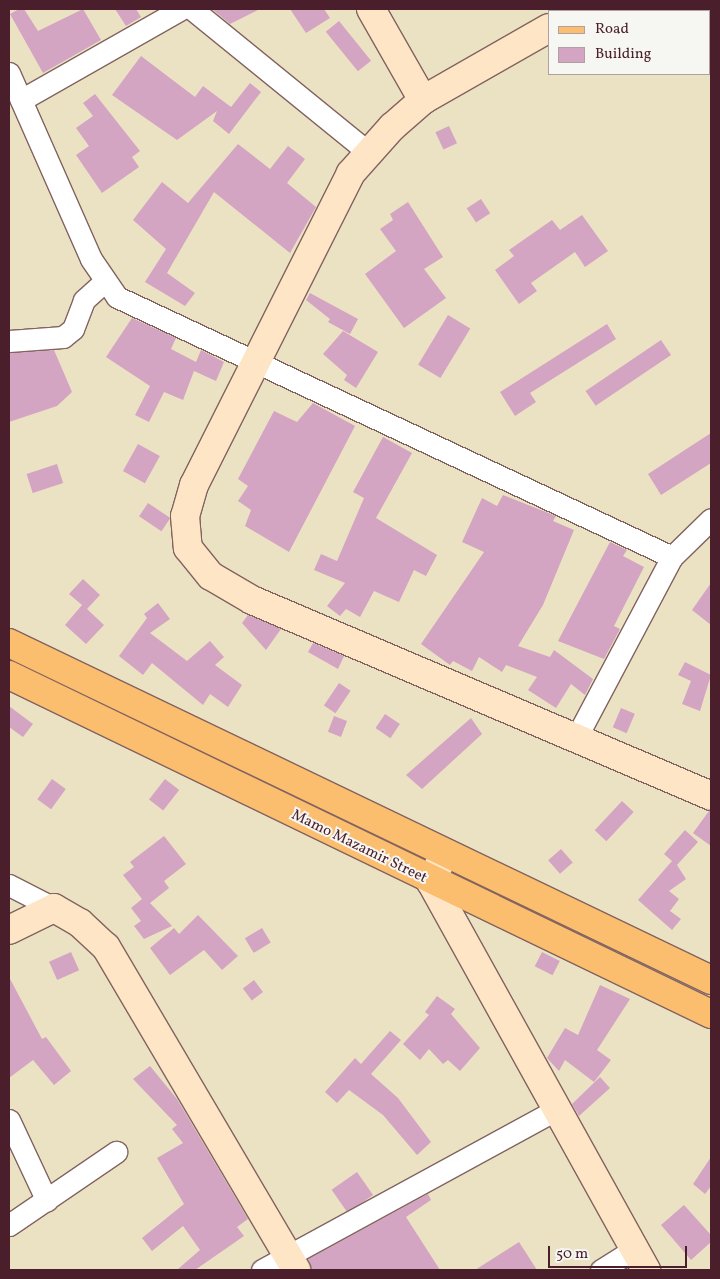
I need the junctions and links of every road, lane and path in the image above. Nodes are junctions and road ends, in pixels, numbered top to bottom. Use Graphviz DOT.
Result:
graph roads {
  1 [pos="181,9"];
  2 [pos="192,9"];
  3 [pos="371,9"];
  4 [pos="548,29"];
  5 [pos="9,73"];
  6 [pos="20,100"];
  7 [pos="423,100"];
  8 [pos="369,153"];
  9 [pos="104,282"];
  10 [pos="9,341"];
  11 [pos="256,365"];
  12 [pos="711,519"];
  13 [pos="672,557"];
  14 [pos="9,643"];
  15 [pos="9,675"];
  16 [pos="576,738"];
  17 [pos="711,796"];
  18 [pos="444,854"];
  19 [pos="430,882"];
  20 [pos="9,884"];
  21 [pos="54,908"];
  22 [pos="9,930"];
  23 [pos="711,980"];
  24 [pos="711,1014"];
  25 [pos="557,1109"];
  26 [pos="9,1120"];
  27 [pos="116,1152"];
  28 [pos="47,1201"];
  29 [pos="9,1224"];
  30 [pos="640,1260"];
  31 [pos="293,1262"];
  32 [pos="262,1270"];
  33 [pos="601,1270"];
  1 -- 6 [label="street"];
  2 -- 8 [label="street"];
  3 -- 7 [label="street"];
  4 -- 7 [label="street"];
  5 -- 6 [label="street"];
  6 -- 9 [label="street"];
  7 -- 8 [label="street"];
  8 -- 11 [label="street"];
  9 -- 10 [label="street"];
  9 -- 11 [label="street"];
  11 -- 13 [label="street"];
  11 -- 16 [label="street"];
  12 -- 13 [label="street"];
  13 -- 16 [label="street"];
  14 -- 18 [label="main road, Mamo Mazamir Street"];
  15 -- 19 [label="main road, Mamo Mazamir Street"];
  16 -- 17 [label="street"];
  18 -- 19 [label="street"];
  18 -- 23 [label="main road, Mamo Mazamir Street"];
  19 -- 24 [label="main road, Mamo Mazamir Street"];
  19 -- 25 [label="street"];
  20 -- 21 [label="street"];
  21 -- 22 [label="street"];
  21 -- 31 [label="street"];
  25 -- 30 [label="street"];
  25 -- 31 [label="street"];
  26 -- 28 [label="street"];
  27 -- 28 [label="street"];
  28 -- 29 [label="street"];
  30 -- 33 [label="street"];
  31 -- 32 [label="street"];
}
